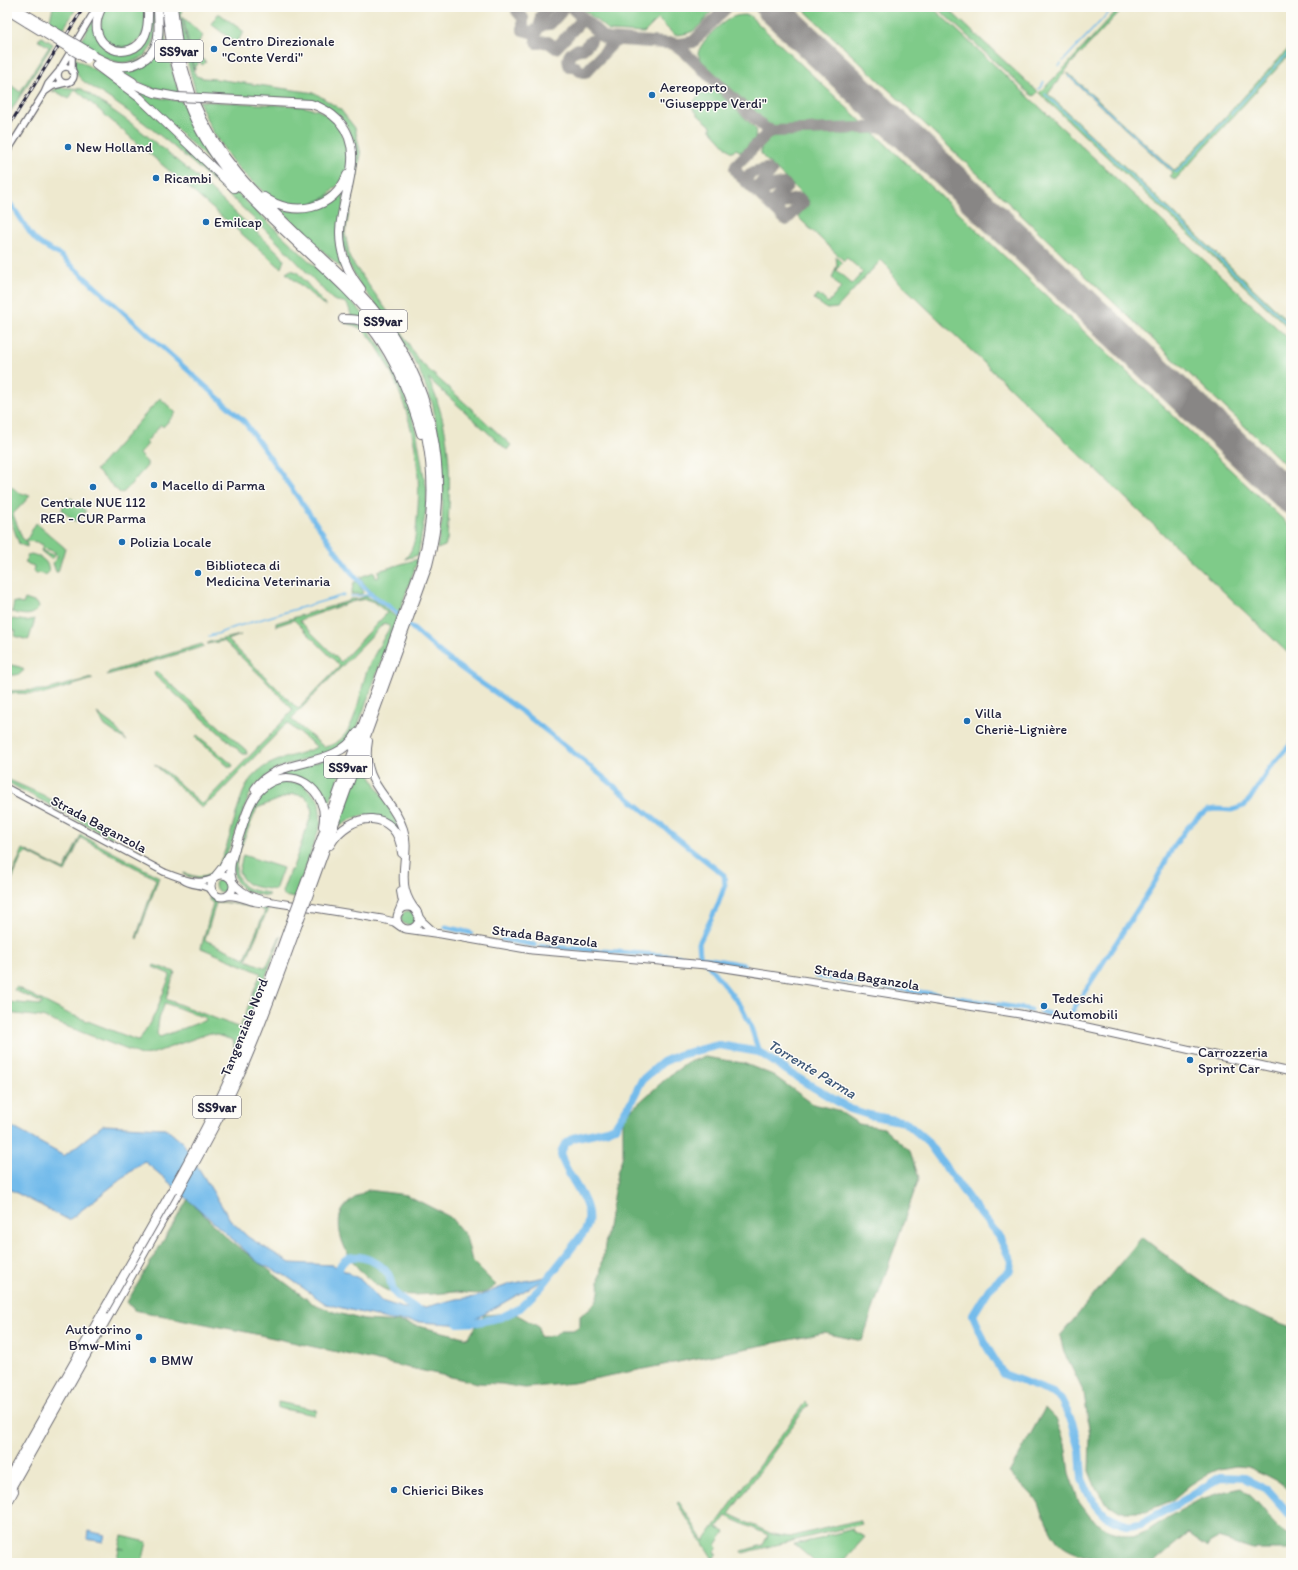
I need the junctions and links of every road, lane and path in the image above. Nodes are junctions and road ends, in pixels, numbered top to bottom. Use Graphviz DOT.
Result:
graph roads {
  1 [pos="14,7"];
  2 [pos="97,7"];
  3 [pos="102,7"];
  4 [pos="148,7"];
  5 [pos="158,7"];
  6 [pos="166,7"];
  7 [pos="173,7"];
  8 [pos="7,10"];
  9 [pos="30,20"];
  10 [pos="77,40"];
  11 [pos="90,56"];
  12 [pos="96,65"];
  13 [pos="59,71"];
  14 [pos="72,71"];
  15 [pos="65,83"];
  16 [pos="143,89"];
  17 [pos="44,93"];
  18 [pos="189,97"];
  19 [pos="7,152"];
  20 [pos="228,162"];
  21 [pos="352,163"];
  22 [pos="285,232"];
  23 [pos="343,319"];
  24 [pos="399,345"];
  25 [pos="432,487"];
  26 [pos="414,595"];
  27 [pos="395,648"];
  28 [pos="387,680"];
  29 [pos="370,706"];
  30 [pos="7,788"];
  31 [pos="308,876"];
  32 [pos="215,877"];
  33 [pos="181,879"];
  34 [pos="232,880"];
  35 [pos="308,889"];
  36 [pos="213,892"];
  37 [pos="226,896"];
  38 [pos="270,902"];
  39 [pos="292,905"];
  40 [pos="309,908"];
  41 [pos="399,912"];
  42 [pos="417,913"];
  43 [pos="382,919"];
  44 [pos="403,928"];
  45 [pos="435,933"];
  46 [pos="1291,1072"];
  47 [pos="106,1313"];
  48 [pos="45,1427"];
  49 [pos="26,1448"];
  50 [pos="7,1473"];
  51 [pos="7,1481"];
  52 [pos="7,1495"];
  53 [pos="7,1504"];
  1 -- 9 [label="highway"];
  2 -- 10 [label="street"];
  3 -- 4 [label="highway"];
  5 -- 11 [label="highway"];
  6 -- 18 [label="highway, SS9var"];
  7 -- 18 [label="highway, SS9var"];
  8 -- 9 [label="highway"];
  9 -- 11 [label="highway, bridge"];
  11 -- 12 [label="highway"];
  11 -- 16 [label="highway"];
  12 -- 16 [label="highway"];
  12 -- 22 [label="highway"];
  13 -- 14 [label="street"];
  13 -- 14 [label="street"];
  13 -- 15 [label="street"];
  13 -- 17 [label="street"];
  14 -- 15 [label="street"];
  15 -- 17 [label="street"];
  16 -- 18 [label="highway"];
  17 -- 19 [label="street"];
  18 -- 20 [label="highway, SS9var"];
  18 -- 21 [label="highway"];
  18 -- 22 [label="highway, SS9var"];
  20 -- 21 [label="highway"];
  20 -- 24 [label="highway, SS9var"];
  21 -- 24 [label="highway"];
  22 -- 25 [label="highway, SS9var"];
  23 -- 25 [label="highway"];
  24 -- 26 [label="highway, SS9var"];
  25 -- 26 [label="highway, SS9var"];
  26 -- 27 [label="highway, SS9var"];
  27 -- 28 [label="highway, SS9var"];
  27 -- 29 [label="highway, SS9var"];
  28 -- 35 [label="highway, SS9var"];
  28 -- 42 [label="highway"];
  29 -- 31 [label="highway, SS9var"];
  29 -- 32 [label="highway"];
  30 -- 33 [label="street, Strada Baganzola"];
  31 -- 34 [label="highway"];
  31 -- 35 [label="highway, SS9var"];
  32 -- 33 [label="street, Strada Baganzola"];
  32 -- 34 [label="main road, Strada Baganzola"];
  32 -- 36 [label="main road"];
  33 -- 36 [label="street, Strada Baganzola"];
  34 -- 37 [label="main road"];
  34 -- 38 [label="main road, Strada Baganzola"];
  35 -- 41 [label="highway"];
  35 -- 47 [label="highway, Tangenziale Nord / SS9var, bridge"];
  36 -- 37 [label="main road, Strada Baganzola"];
  37 -- 38 [label="main road, Strada Baganzola"];
  38 -- 39 [label="main road, Strada Baganzola"];
  40 -- 43 [label="main road, Strada Baganzola"];
  41 -- 42 [label="main road"];
  41 -- 43 [label="main road"];
  41 -- 44 [label="main road"];
  42 -- 44 [label="main road"];
  42 -- 45 [label="main road"];
  43 -- 44 [label="main road, Strada Baganzola"];
  44 -- 45 [label="main road, Strada Baganzola"];
  45 -- 46 [label="main road, Strada Baganzola"];
  47 -- 48 [label="highway"];
  47 -- 49 [label="highway"];
  48 -- 52 [label="highway"];
  48 -- 53 [label="highway"];
  49 -- 50 [label="highway"];
  49 -- 51 [label="highway"];
}
